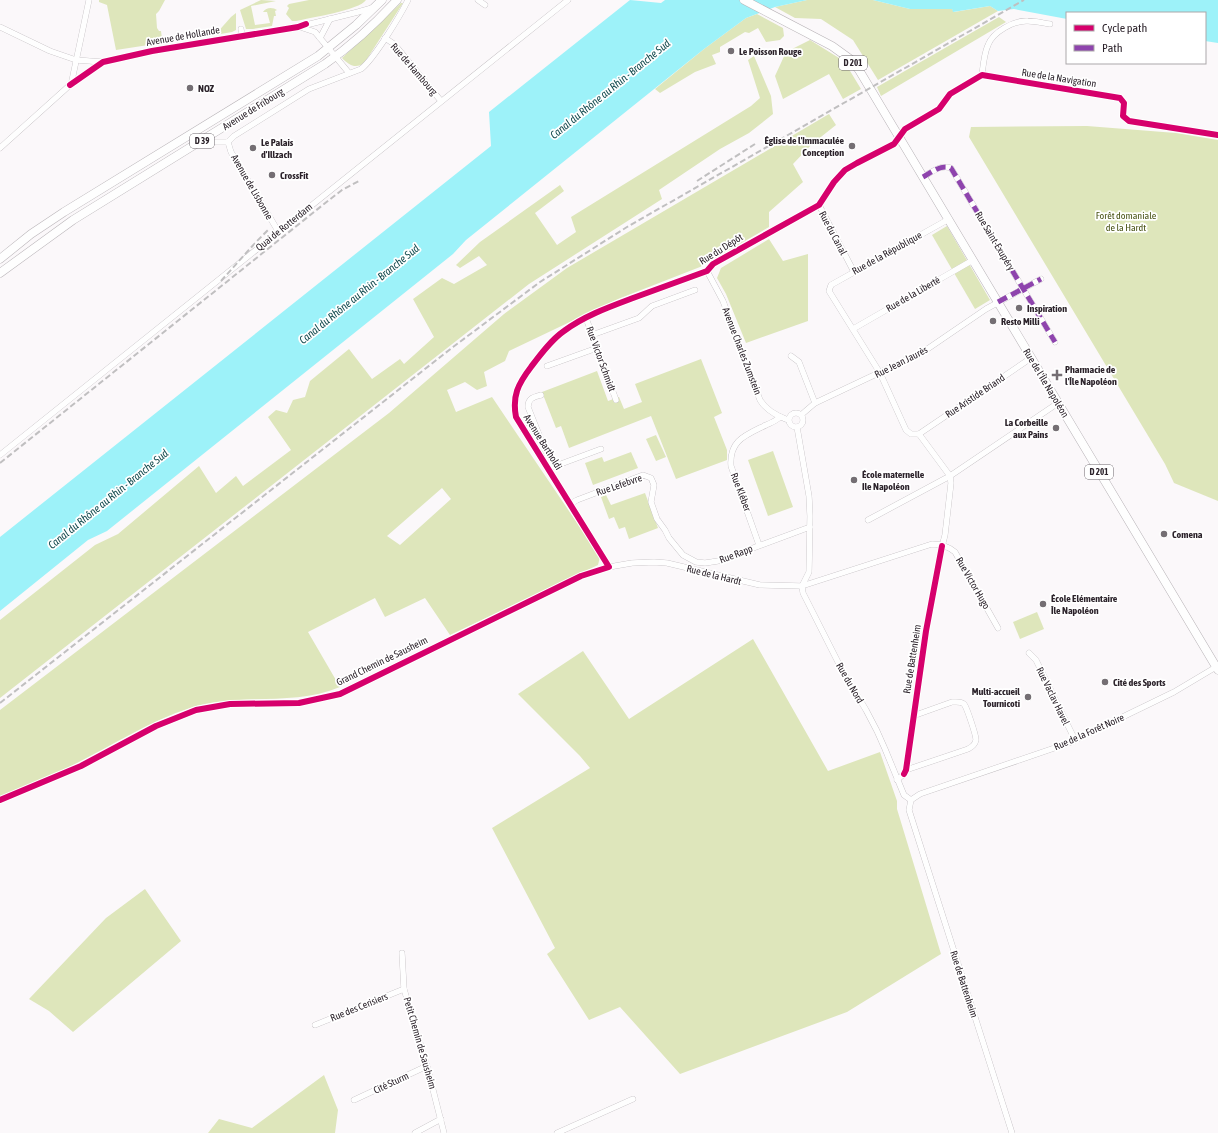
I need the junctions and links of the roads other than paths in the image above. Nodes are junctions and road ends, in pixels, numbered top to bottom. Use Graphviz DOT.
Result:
graph roads {
  1 [pos="89,0"];
  2 [pos="382,0"];
  3 [pos="396,0"];
  4 [pos="408,0"];
  5 [pos="478,0"];
  6 [pos="568,0"];
  7 [pos="744,0"];
  8 [pos="485,5"];
  9 [pos="376,6"];
  10 [pos="330,19"];
  11 [pos="1050,24"];
  12 [pos="0,27"];
  13 [pos="298,27"];
  14 [pos="320,38"];
  15 [pos="385,38"];
  16 [pos="329,48"];
  17 [pos="336,57"];
  18 [pos="76,60"];
  19 [pos="103,62"];
  20 [pos="349,73"];
  21 [pos="982,75"];
  22 [pos="70,85"];
  23 [pos="441,102"];
  24 [pos="1218,135"];
  25 [pos="899,136"];
  26 [pos="200,142"];
  27 [pos="228,142"];
  28 [pos="0,148"];
  29 [pos="923,177"];
  30 [pos="819,205"];
  31 [pos="948,219"];
  32 [pos="278,231"];
  33 [pos="0,259"];
  34 [pos="973,260"];
  35 [pos="707,271"];
  36 [pos="854,272"];
  37 [pos="0,273"];
  38 [pos="1041,279"];
  39 [pos="1023,287"];
  40 [pos="695,290"];
  41 [pos="998,302"];
  42 [pos="586,318"];
  43 [pos="853,329"];
  44 [pos="592,335"];
  45 [pos="1055,342"];
  46 [pos="597,348"];
  47 [pos="791,356"];
  48 [pos="1031,358"];
  49 [pos="547,366"];
  50 [pos="880,373"];
  51 [pos="541,394"];
  52 [pos="616,400"];
  53 [pos="815,403"];
  54 [pos="1058,403"];
  55 [pos="801,415"];
  56 [pos="780,417"];
  57 [pos="788,420"];
  58 [pos="535,426"];
  59 [pos="797,427"];
  60 [pos="523,430"];
  61 [pos="919,434"];
  62 [pos="601,449"];
  63 [pos="0,454"];
  64 [pos="550,468"];
  65 [pos="950,476"];
  66 [pos="570,504"];
  67 [pos="868,520"];
  68 [pos="810,527"];
  69 [pos="669,538"];
  70 [pos="759,545"];
  71 [pos="942,546"];
  72 [pos="609,566"];
  73 [pos="809,572"];
  74 [pos="819,581"];
  75 [pos="802,586"];
  76 [pos="998,628"];
  77 [pos="1028,653"];
  78 [pos="1217,669"];
  79 [pos="913,716"];
  80 [pos="1075,740"];
  81 [pos="906,770"];
  82 [pos="897,780"];
  83 [pos="0,800"];
  84 [pos="911,800"];
  85 [pos="402,953"];
  86 [pos="404,989"];
  87 [pos="315,1025"];
  88 [pos="427,1066"];
  89 [pos="633,1099"];
  90 [pos="354,1100"];
  91 [pos="441,1119"];
  92 [pos="416,1133"];
  93 [pos="444,1133"];
  94 [pos="557,1133"];
  95 [pos="1012,1133"];
  1 -- 18 [label="street"];
  2 -- 9 [label="main road, Avenue de Fribourg / D 39"];
  3 -- 17 [label="main road, Avenue de Fribourg / D 39"];
  4 -- 15 [label="street"];
  5 -- 8 [label="street"];
  6 -- 23 [label="street, Quai de Rotterdam"];
  7 -- 25 [label="main road, Rue de l'Île Napoléon / D 201"];
  9 -- 10 [label="street, Avenue de Hollande"];
  9 -- 16 [label="main road, Avenue de Fribourg / D 39"];
  10 -- 13 [label="street, Avenue de Hollande"];
  10 -- 14 [label="street"];
  11 -- 21 [label="street"];
  12 -- 18 [label="street, Avenue de Hollande"];
  13 -- 14 [label="street"];
  13 -- 19 [label="street, Avenue de Hollande"];
  14 -- 16 [label="street"];
  15 -- 20 [label="street"];
  15 -- 23 [label="street, Rue de Hambourg"];
  16 -- 17 [label="street"];
  16 -- 33 [label="main road, Avenue de Fribourg / D 39"];
  17 -- 20 [label="street"];
  17 -- 26 [label="main road, Avenue de Fribourg / D 39"];
  18 -- 19 [label="street, Avenue de Hollande"];
  18 -- 22 [label="street"];
  19 -- 22 [label="street, Avenue de Hollande"];
  20 -- 27 [label="street"];
  21 -- 24 [label="street, Rue de la Navigation"];
  21 -- 25 [label="street"];
  22 -- 28 [label="street, Avenue de Hollande"];
  23 -- 32 [label="street, Quai de Rotterdam"];
  25 -- 29 [label="main road, Rue de l'Île Napoléon / D 201"];
  25 -- 30 [label="street, Rue du Canal"];
  26 -- 27 [label="street"];
  26 -- 37 [label="main road, Avenue de Fribourg / D 39"];
  27 -- 32 [label="street, Avenue de Lisbonne"];
  29 -- 31 [label="main road, Rue de l'Île Napoléon / D 201"];
  29 -- 39 [label="street, Rue Saint-Exupéry"];
  30 -- 35 [label="street, Rue du Dépôt"];
  30 -- 36 [label="street, Rue du Canal"];
  31 -- 34 [label="main road, Rue de l'Île Napoléon / D 201"];
  31 -- 36 [label="street, Rue de la République"];
  32 -- 63 [label="street, Quai de Rotterdam"];
  34 -- 41 [label="main road, Rue de l'Île Napoléon / D 201"];
  34 -- 43 [label="street, Rue de la Liberté"];
  35 -- 42 [label="street, Rue du Dépôt"];
  35 -- 56 [label="street, Avenue Charles Zumstein"];
  36 -- 43 [label="street, Rue de la République"];
  38 -- 39 [label="street, Rue Jean Jaurès"];
  39 -- 41 [label="street, Rue Jean Jaurès"];
  39 -- 45 [label="street, Rue Saint-Exupéry"];
  40 -- 44 [label="street"];
  41 -- 48 [label="main road, Rue de l'Île Napoléon / D 201"];
  41 -- 50 [label="street, Rue Jean Jaurès"];
  42 -- 44 [label="street, Rue Victor Schmidt"];
  42 -- 60 [label="street, Avenue Bartholdi"];
  43 -- 50 [label="street"];
  44 -- 46 [label="street, Rue Victor Schmidt"];
  46 -- 49 [label="street"];
  46 -- 52 [label="street, Rue Victor Schmidt"];
  47 -- 53 [label="street"];
  48 -- 54 [label="main road, Rue de l'Île Napoléon / D 201"];
  48 -- 61 [label="street, Rue Aristide Briand"];
  50 -- 53 [label="street, Rue Jean Jaurès"];
  50 -- 61 [label="street"];
  51 -- 58 [label="street"];
  53 -- 55 [label="street, Rue Jean Jaurès"];
  54 -- 65 [label="street"];
  54 -- 78 [label="main road, Rue de l'Île Napoléon / D 201"];
  55 -- 57 [label="street"];
  55 -- 59 [label="street"];
  56 -- 57 [label="street, Avenue Charles Zumstein"];
  56 -- 70 [label="street, Rue Kléber"];
  57 -- 59 [label="street"];
  58 -- 60 [label="street"];
  58 -- 64 [label="street"];
  59 -- 68 [label="street"];
  60 -- 64 [label="street, Avenue Bartholdi"];
  61 -- 65 [label="street"];
  62 -- 64 [label="street"];
  64 -- 66 [label="street, Avenue Bartholdi"];
  65 -- 67 [label="street"];
  65 -- 71 [label="street, Rue de Battenheim"];
  66 -- 69 [label="street, Rue Lefebvre"];
  66 -- 72 [label="street, Avenue Bartholdi"];
  68 -- 70 [label="street, Rue Rapp"];
  68 -- 73 [label="street"];
  69 -- 70 [label="street, Rue Rapp"];
  71 -- 74 [label="street, Rue de la Hardt"];
  71 -- 76 [label="street, Rue Victor Hugo"];
  71 -- 79 [label="street, Rue de Battenheim"];
  72 -- 75 [label="street, Rue de la Hardt"];
  72 -- 83 [label="street, Grand Chemin de Sausheim"];
  73 -- 74 [label="street"];
  73 -- 75 [label="street"];
  74 -- 75 [label="street, Rue de la Hardt"];
  75 -- 82 [label="street, Rue du Nord"];
  77 -- 80 [label="street, Rue Vaclav Havel"];
  78 -- 80 [label="street, Rue de la Forêt Noire"];
  79 -- 81 [label="street, Rue de Battenheim"];
  79 -- 81 [label="street"];
  80 -- 84 [label="street, Rue de la Forêt Noire"];
  81 -- 82 [label="street"];
  82 -- 84 [label="street"];
  84 -- 95 [label="street, Rue de Battenheim"];
  85 -- 86 [label="street, Petit Chemin de Sausheim"];
  86 -- 87 [label="street, Rue des Cerisiers"];
  86 -- 88 [label="street, Petit Chemin de Sausheim"];
  88 -- 90 [label="street, Cité Sturm"];
  88 -- 91 [label="street, Petit Chemin de Sausheim"];
  89 -- 94 [label="street"];
  91 -- 92 [label="street"];
  91 -- 93 [label="street, Petit Chemin de Sausheim"];
}
